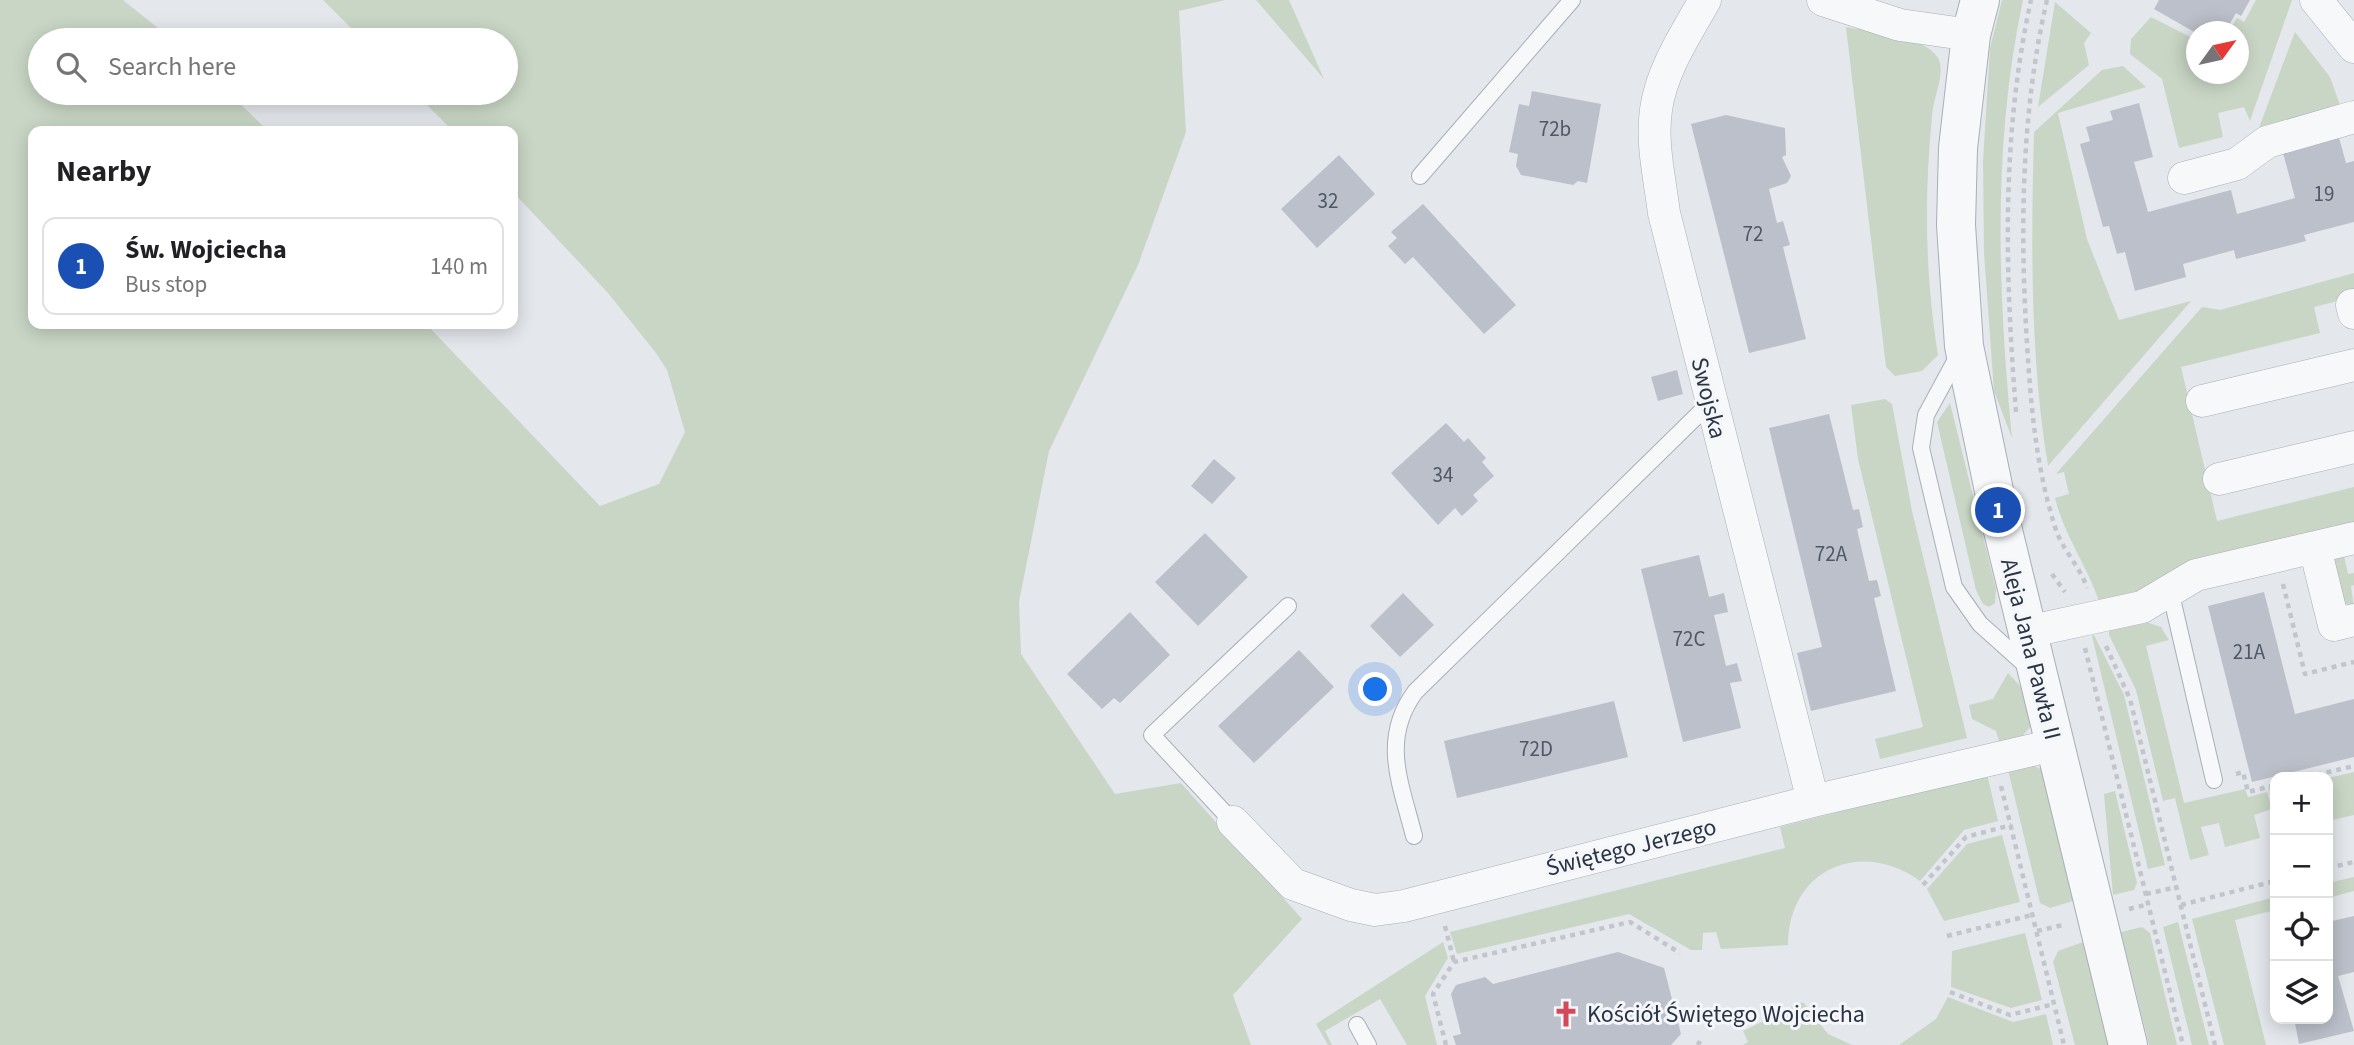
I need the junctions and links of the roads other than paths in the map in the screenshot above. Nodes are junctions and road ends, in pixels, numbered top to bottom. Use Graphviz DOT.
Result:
graph roads {
  1 [pos="1572,0"];
  2 [pos="1705,0"];
  3 [pos="1823,0"];
  4 [pos="2316,0"];
  5 [pos="1976,18"];
  6 [pos="2354,47"];
  7 [pos="2354,117"];
  8 [pos="1420,176"];
  9 [pos="2185,178"];
  10 [pos="1964,346"];
  11 [pos="2354,365"];
  12 [pos="2202,401"];
  13 [pos="1710,403"];
  14 [pos="2354,447"];
  15 [pos="2219,479"];
  16 [pos="2354,538"];
  17 [pos="2315,548"];
  18 [pos="2170,590"];
  19 [pos="1288,606"];
  20 [pos="2354,620"];
  21 [pos="2027,632"];
  22 [pos="2038,675"];
  23 [pos="2054,745"];
  24 [pos="2214,780"];
  25 [pos="1813,801"];
  26 [pos="1233,821"];
  27 [pos="1414,836"];
  28 [pos="1357,1025"];
  29 [pos="1368,1045"];
  30 [pos="2128,1045"];
  1 -- 8 [label="lane"];
  2 -- 13 [label="street, Swojska"];
  3 -- 5 [label="street"];
  4 -- 6 [label="street"];
  5 -- 10 [label="street, Aleja Jana Pawła II"];
  7 -- 9 [label="street"];
  10 -- 21 [label="street, Aleja Jana Pawła II"];
  10 -- 22 [label="lane"];
  11 -- 12 [label="street"];
  13 -- 25 [label="street, Swojska"];
  13 -- 27 [label="lane"];
  14 -- 15 [label="street"];
  16 -- 17 [label="street"];
  17 -- 18 [label="street"];
  17 -- 20 [label="street"];
  18 -- 21 [label="street"];
  18 -- 24 [label="lane"];
  19 -- 26 [label="lane"];
  21 -- 22 [label="street, Aleja Jana Pawła II"];
  22 -- 23 [label="street, Aleja Jana Pawła II"];
  23 -- 25 [label="street, Świętego Jerzego"];
  23 -- 30 [label="street, Aleja Jana Pawła II"];
  25 -- 26 [label="street, Świętego Jerzego"];
  28 -- 29 [label="lane"];
}
